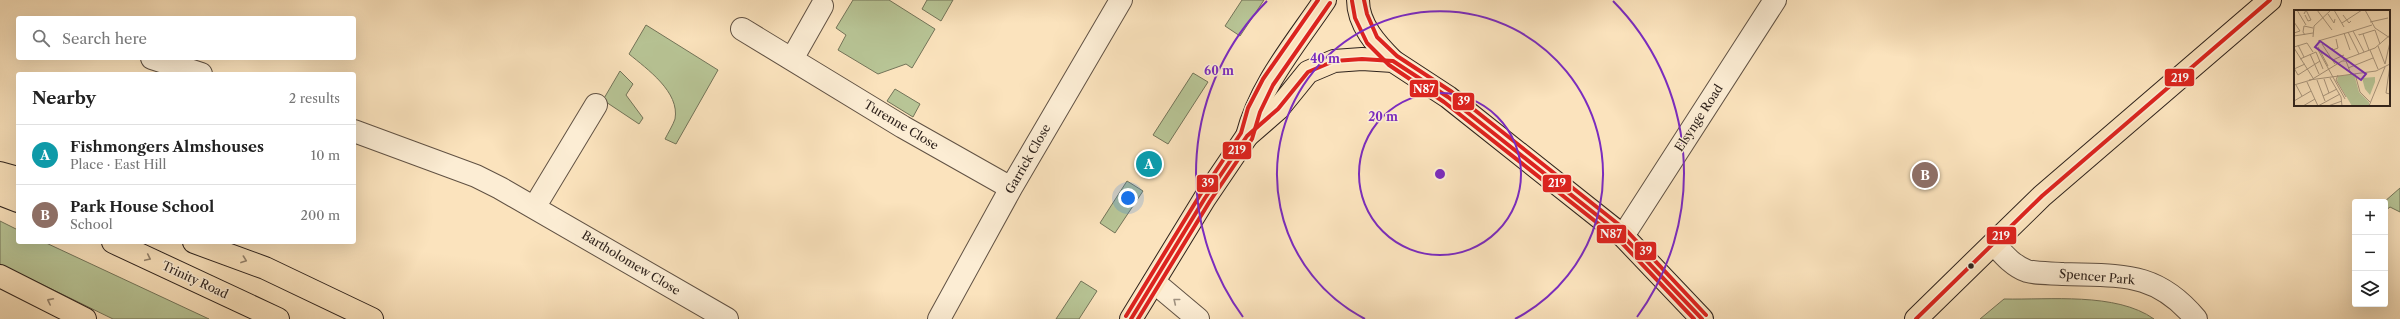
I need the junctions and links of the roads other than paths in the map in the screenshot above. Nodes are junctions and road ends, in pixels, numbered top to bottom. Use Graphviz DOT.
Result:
graph roads {
  1 [pos="1120,0"];
  2 [pos="1325,0"];
  3 [pos="1358,0"];
  4 [pos="1775,0"];
  5 [pos="2270,0"];
  6 [pos="822,6"];
  7 [pos="742,29"];
  8 [pos="792,59"];
  9 [pos="162,60"];
  10 [pos="1392,61"];
  11 [pos="190,66"];
  12 [pos="596,105"];
  13 [pos="356,132"];
  14 [pos="1246,136"];
  15 [pos="0,173"];
  16 [pos="16,177"];
  17 [pos="1011,188"];
  18 [pos="0,194"];
  19 [pos="16,200"];
  20 [pos="535,206"];
  21 [pos="1623,236"];
  22 [pos="117,244"];
  23 [pos="199,244"];
  24 [pos="1994,244"];
  25 [pos="0,276"];
  26 [pos="1154,282"];
  27 [pos="84,319"];
  28 [pos="278,319"];
  29 [pos="372,319"];
  30 [pos="726,319"];
  31 [pos="939,319"];
  32 [pos="1130,319"];
  33 [pos="1198,319"];
  34 [pos="1702,319"];
  35 [pos="1916,319"];
  36 [pos="2196,319"];
  1 -- 17 [label="street, Garrick Close"];
  2 -- 14 [label="main road"];
  3 -- 10 [label="main road"];
  4 -- 21 [label="street, Elsynge Road"];
  5 -- 24 [label="main road"];
  6 -- 8 [label="street"];
  7 -- 8 [label="street, Turenne Close"];
  8 -- 17 [label="street, Turenne Close"];
  9 -- 11 [label="street"];
  10 -- 14 [label="main road"];
  10 -- 21 [label="main road"];
  12 -- 20 [label="street"];
  13 -- 20 [label="street, Bartholomew Close"];
  14 -- 26 [label="main road"];
  15 -- 16 [label="main road"];
  17 -- 31 [label="street, Garrick Close"];
  18 -- 19 [label="main road"];
  20 -- 30 [label="street, Bartholomew Close"];
  21 -- 34 [label="main road"];
  22 -- 28 [label="main road, Trinity Road, one-way"];
  23 -- 29 [label="main road, one-way"];
  24 -- 35 [label="main road"];
  24 -- 36 [label="street, Spencer Park"];
  27 -- 25 [label="main road, one-way"];
  26 -- 32 [label="main road"];
  33 -- 26 [label="street, one-way"];
}
